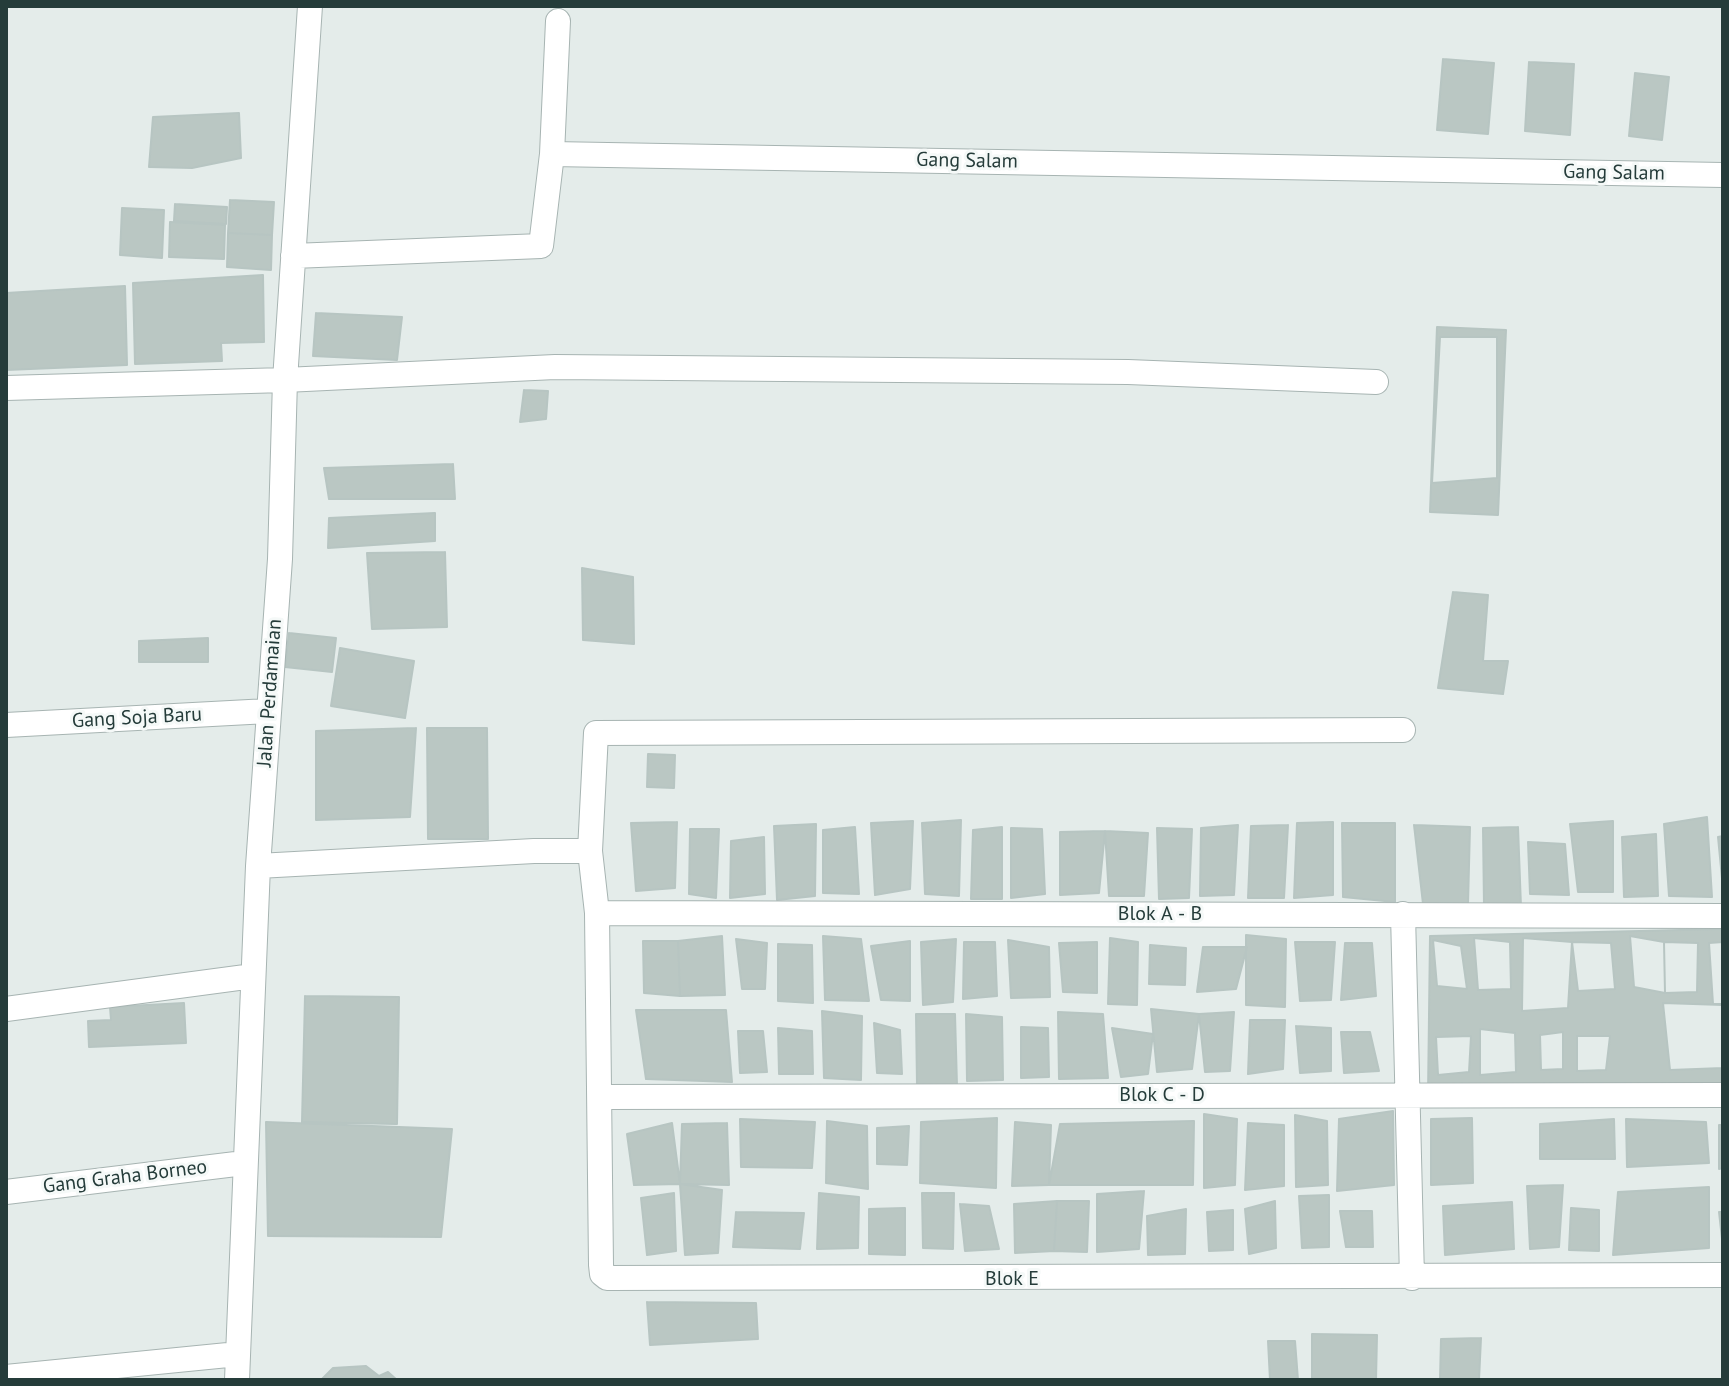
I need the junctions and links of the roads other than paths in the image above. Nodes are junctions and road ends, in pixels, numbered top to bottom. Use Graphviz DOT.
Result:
graph roads {
  1 [pos="310,6"];
  2 [pos="558,21"];
  3 [pos="552,154"];
  4 [pos="1723,175"];
  5 [pos="293,256"];
  6 [pos="285,380"];
  7 [pos="1376,382"];
  8 [pos="6,388"];
  9 [pos="268,711"];
  10 [pos="6,725"];
  11 [pos="1403,730"];
  12 [pos="590,851"];
  13 [pos="258,866"];
  14 [pos="597,913"];
  15 [pos="1403,914"];
  16 [pos="1723,916"];
  17 [pos="253,976"];
  18 [pos="6,1009"];
  19 [pos="1408,1095"];
  20 [pos="1723,1095"];
  21 [pos="600,1097"];
  22 [pos="244,1163"];
  23 [pos="6,1192"];
  24 [pos="1723,1275"];
  25 [pos="1412,1278"];
  26 [pos="238,1354"];
  27 [pos="6,1377"];
  28 [pos="237,1380"];
  1 -- 5 [label="street, Jalan Perdamaian"];
  2 -- 3 [label="street"];
  3 -- 4 [label="street, Gang Salam"];
  3 -- 5 [label="street"];
  5 -- 6 [label="street, Jalan Perdamaian"];
  6 -- 7 [label="street"];
  6 -- 8 [label="street"];
  6 -- 9 [label="street, Jalan Perdamaian"];
  9 -- 10 [label="street, Gang Soja Baru"];
  9 -- 13 [label="street, Jalan Perdamaian"];
  11 -- 12 [label="street"];
  12 -- 13 [label="street"];
  12 -- 14 [label="street"];
  13 -- 17 [label="street, Jalan Perdamaian"];
  14 -- 15 [label="street, Blok A - B"];
  14 -- 21 [label="street"];
  15 -- 16 [label="street, Blok A - B"];
  15 -- 19 [label="street"];
  17 -- 18 [label="street"];
  17 -- 22 [label="street, Jalan Perdamaian"];
  19 -- 20 [label="street, Blok C - D"];
  19 -- 21 [label="street, Blok C - D"];
  19 -- 25 [label="street"];
  21 -- 25 [label="street, Blok E"];
  22 -- 23 [label="street, Gang Graha Borneo"];
  22 -- 26 [label="street, Jalan Perdamaian"];
  24 -- 25 [label="street, Blok E"];
  26 -- 27 [label="street"];
  26 -- 28 [label="street, Jalan Perdamaian"];
}
